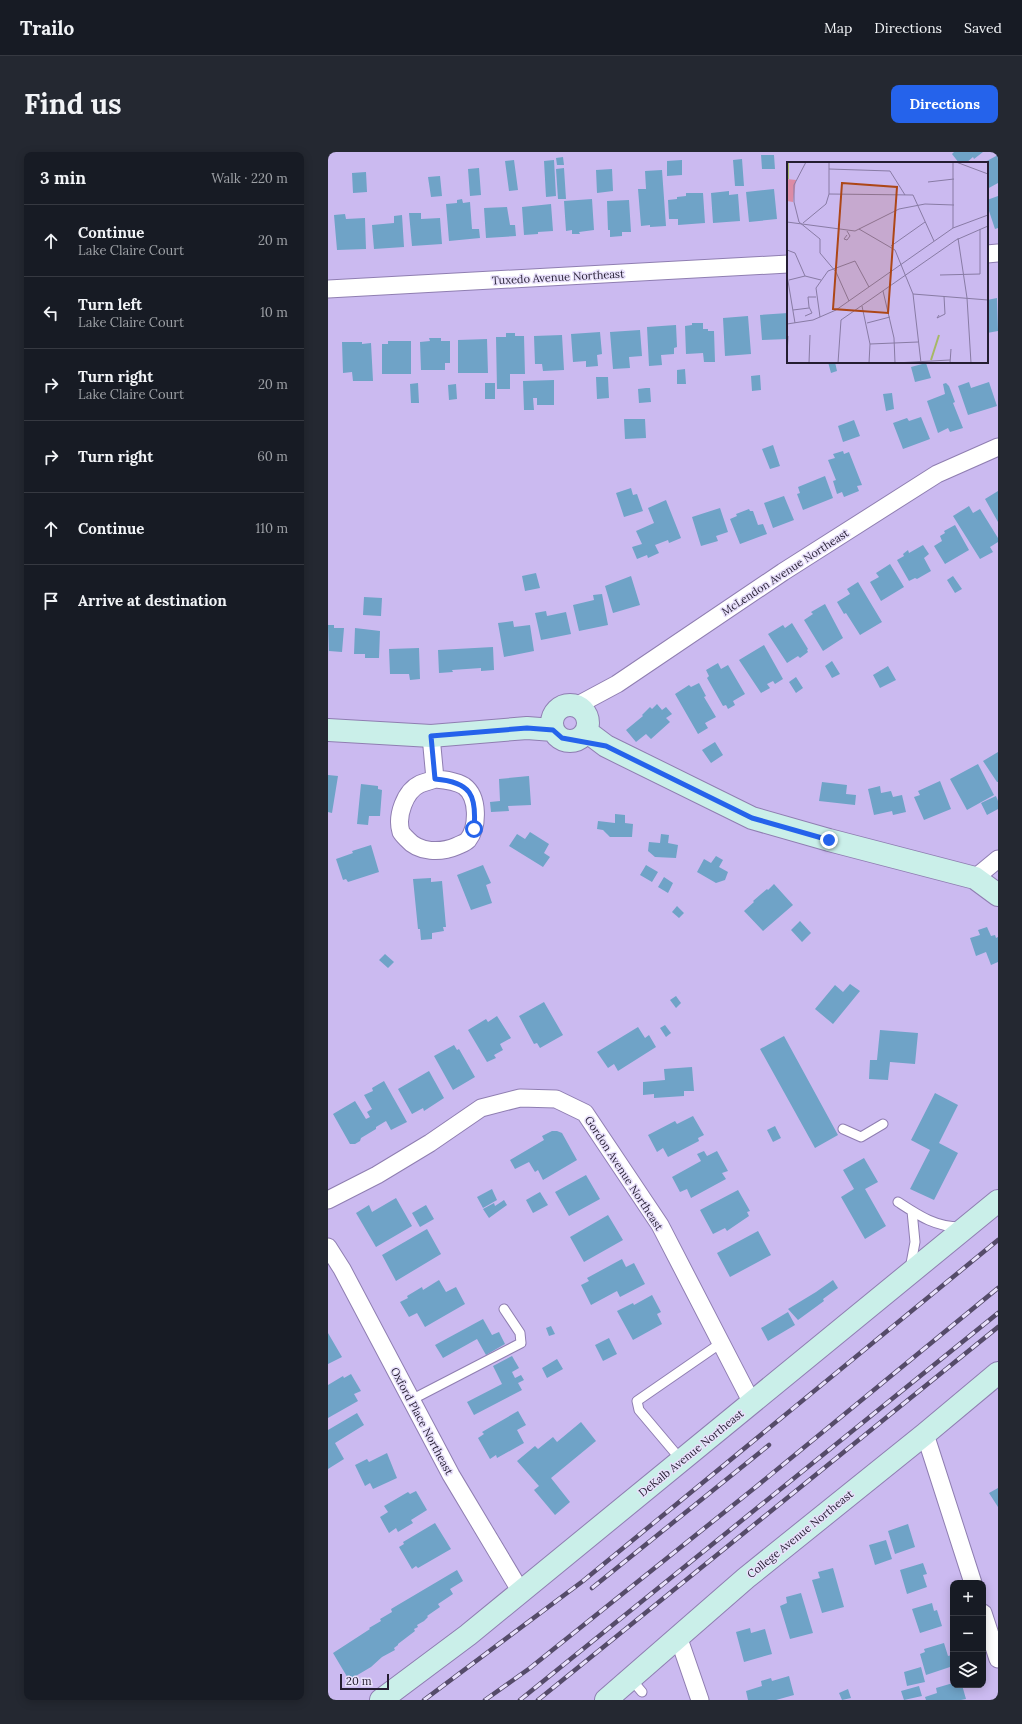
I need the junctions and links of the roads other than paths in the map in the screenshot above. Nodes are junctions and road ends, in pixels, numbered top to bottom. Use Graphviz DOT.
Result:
graph roads {
  1 [pos="998,253"];
  2 [pos="988,254"];
  3 [pos="787,264"];
  4 [pos="328,289"];
  5 [pos="998,447"];
  6 [pos="576,706"];
  7 [pos="553,723"];
  8 [pos="328,730"];
  9 [pos="431,736"];
  10 [pos="580,736"];
  11 [pos="435,779"];
  12 [pos="998,859"];
  13 [pos="975,878"];
  14 [pos="998,895"];
  15 [pos="883,1124"];
  16 [pos="843,1129"];
  17 [pos="328,1200"];
  18 [pos="998,1201"];
  19 [pos="898,1202"];
  20 [pos="912,1212"];
  21 [pos="968,1226"];
  22 [pos="328,1247"];
  23 [pos="908,1276"];
  24 [pos="504,1309"];
  25 [pos="721,1343"];
  26 [pos="998,1373"];
  27 [pos="411,1400"];
  28 [pos="752,1403"];
  29 [pos="925,1434"];
  30 [pos="682,1460"];
  31 [pos="972,1580"];
  32 [pos="521,1592"];
  33 [pos="984,1616"];
  34 [pos="678,1636"];
  35 [pos="998,1659"];
  36 [pos="381,1700"];
  37 [pos="606,1700"];
  38 [pos="700,1700"];
  1 -- 2 [label="street"];
  3 -- 4 [label="street, Tuxedo Avenue Northeast"];
  5 -- 6 [label="street, McLendon Avenue Northeast"];
  6 -- 7 [label="street, McLendon Avenue Northeast"];
  6 -- 10 [label="street"];
  7 -- 9 [label="street, McLendon Avenue Northeast"];
  7 -- 10 [label="street"];
  8 -- 9 [label="street, McLendon Avenue Northeast"];
  9 -- 11 [label="street"];
  10 -- 13 [label="street"];
  11 -- 11 [label="street"];
  12 -- 13 [label="street"];
  13 -- 14 [label="street"];
  15 -- 16 [label="lane"];
  17 -- 25 [label="street, Gordon Avenue Northeast"];
  18 -- 21 [label="street, DeKalb Avenue Northeast"];
  19 -- 20 [label="lane"];
  20 -- 21 [label="lane"];
  20 -- 23 [label="lane"];
  21 -- 23 [label="street, DeKalb Avenue Northeast"];
  22 -- 27 [label="street, Oxford Place Northeast"];
  23 -- 28 [label="street, DeKalb Avenue Northeast"];
  24 -- 27 [label="lane"];
  25 -- 28 [label="street, Gordon Avenue Northeast"];
  25 -- 30 [label="lane"];
  26 -- 29 [label="street, College Avenue Northeast"];
  27 -- 32 [label="street, Oxford Place Northeast"];
  28 -- 30 [label="street, DeKalb Avenue Northeast"];
  29 -- 31 [label="street"];
  29 -- 34 [label="street, College Avenue Northeast"];
  30 -- 32 [label="street, DeKalb Avenue Northeast"];
  32 -- 36 [label="street, DeKalb Avenue Northeast"];
  33 -- 35 [label="street"];
  34 -- 37 [label="street, College Avenue Northeast"];
  34 -- 38 [label="street"];
}
